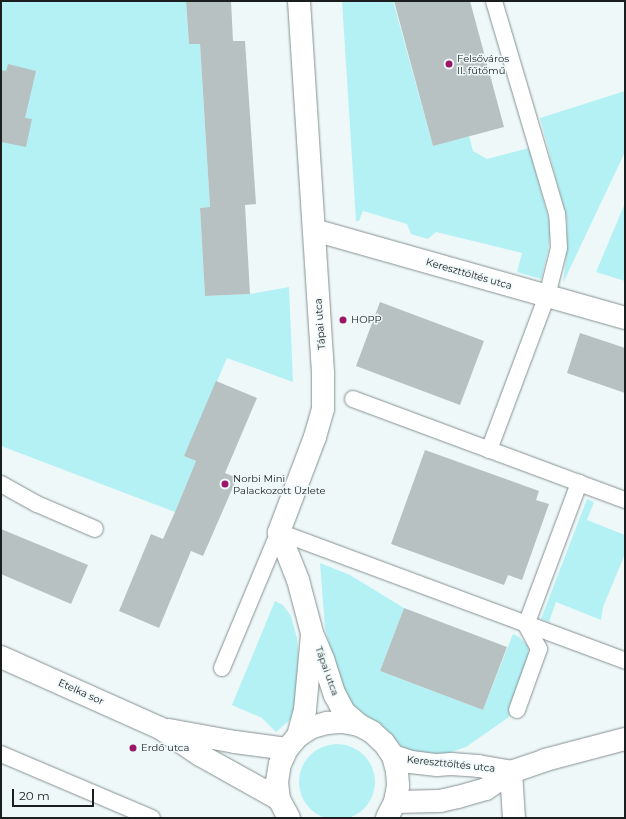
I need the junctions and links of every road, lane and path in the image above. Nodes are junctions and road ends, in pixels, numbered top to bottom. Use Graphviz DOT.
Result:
graph roads {
  1 [pos="299,1"];
  2 [pos="494,1"];
  3 [pos="314,230"];
  4 [pos="547,296"];
  5 [pos="625,318"];
  6 [pos="353,399"];
  7 [pos="489,450"];
  8 [pos="579,483"];
  9 [pos="1,484"];
  10 [pos="625,500"];
  11 [pos="95,529"];
  12 [pos="279,532"];
  13 [pos="526,625"];
  14 [pos="312,633"];
  15 [pos="1,657"];
  16 [pos="625,661"];
  17 [pos="222,668"];
  18 [pos="517,710"];
  19 [pos="358,725"];
  20 [pos="160,728"];
  21 [pos="625,739"];
  22 [pos="293,742"];
  23 [pos="1,754"];
  24 [pos="392,756"];
  25 [pos="510,772"];
  26 [pos="284,808"];
  27 [pos="391,810"];
  28 [pos="152,818"];
  29 [pos="514,818"];
  1 -- 3 [label="street, Tápai utca"];
  2 -- 4 [label="lane"];
  3 -- 4 [label="street, Kereszttöltés utca"];
  3 -- 12 [label="street, Tápai utca"];
  4 -- 5 [label="street, Kereszttöltés utca"];
  4 -- 7 [label="lane"];
  6 -- 7 [label="lane"];
  7 -- 8 [label="lane"];
  8 -- 10 [label="lane"];
  8 -- 13 [label="lane"];
  9 -- 11 [label="lane"];
  12 -- 13 [label="lane"];
  12 -- 14 [label="street, Tápai utca"];
  12 -- 17 [label="lane"];
  13 -- 16 [label="lane"];
  13 -- 18 [label="lane"];
  14 -- 19 [label="street, Tápai utca"];
  14 -- 22 [label="street, Tápai utca"];
  15 -- 20 [label="street, Etelka sor"];
  19 -- 22 [label="street"];
  19 -- 24 [label="street"];
  20 -- 22 [label="street, Etelka sor"];
  20 -- 26 [label="street, Etelka sor"];
  21 -- 25 [label="street, Kereszttöltés utca"];
  22 -- 26 [label="street, Tápai utca"];
  23 -- 28 [label="lane"];
  24 -- 25 [label="street, Kereszttöltés utca"];
  24 -- 27 [label="street"];
  25 -- 27 [label="street, Kereszttöltés utca"];
  25 -- 29 [label="street"];
}
